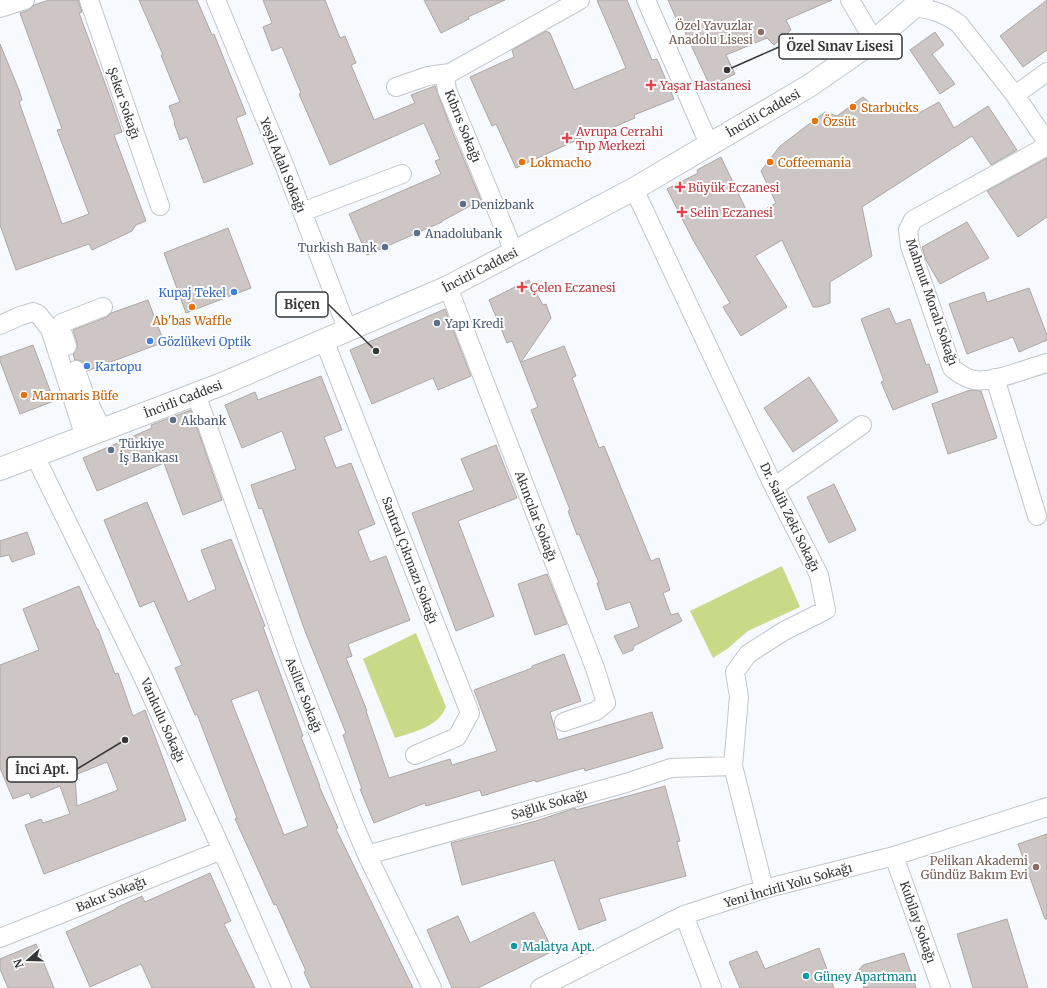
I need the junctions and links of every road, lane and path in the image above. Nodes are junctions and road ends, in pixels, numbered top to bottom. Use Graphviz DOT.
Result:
graph roads {
  1 [pos="89,0"];
  2 [pos="216,0"];
  3 [pos="580,0"];
  4 [pos="646,0"];
  5 [pos="850,0"];
  6 [pos="919,3"];
  7 [pos="874,41"];
  8 [pos="1047,72"];
  9 [pos="450,73"];
  10 [pos="396,87"];
  11 [pos="1015,95"];
  12 [pos="1047,142"];
  13 [pos="709,144"];
  14 [pos="1047,146"];
  15 [pos="402,174"];
  16 [pos="634,189"];
  17 [pos="160,206"];
  18 [pos="302,212"];
  19 [pos="514,252"];
  20 [pos="448,287"];
  21 [pos="103,307"];
  22 [pos="0,325"];
  23 [pos="348,331"];
  24 [pos="324,340"];
  25 [pos="1047,363"];
  26 [pos="995,378"];
  27 [pos="196,394"];
  28 [pos="862,425"];
  29 [pos="93,433"];
  30 [pos="35,456"];
  31 [pos="0,469"];
  32 [pos="774,487"];
  33 [pos="1037,516"];
  34 [pos="564,722"];
  35 [pos="415,754"];
  36 [pos="733,766"];
  37 [pos="1047,807"];
  38 [pos="222,850"];
  39 [pos="367,855"];
  40 [pos="894,856"];
  41 [pos="764,889"];
  42 [pos="684,915"];
  43 [pos="0,938"];
  44 [pos="282,988"];
  45 [pos="432,988"];
  46 [pos="540,988"];
  47 [pos="712,988"];
  48 [pos="941,988"];
  1 -- 17 [label="street, Şeker Sokağı"];
  2 -- 18 [label="street, Yeşil Adalı Sokağı"];
  3 -- 9 [label="street, Kıbrıs Sokağı"];
  4 -- 13 [label="street"];
  5 -- 7 [label="street"];
  6 -- 7 [label="main road, İncirli Caddesi"];
  6 -- 11 [label="street"];
  7 -- 13 [label="main road, İncirli Caddesi"];
  8 -- 11 [label="street"];
  9 -- 10 [label="street"];
  9 -- 19 [label="street, Kıbrıs Sokağı"];
  11 -- 12 [label="street"];
  13 -- 16 [label="main road, İncirli Caddesi"];
  14 -- 26 [label="street, Mahmut Moralı Sokağı"];
  15 -- 18 [label="street"];
  16 -- 19 [label="main road, İncirli Caddesi"];
  16 -- 32 [label="street, Dr. Salih Zeki Sokağı"];
  18 -- 23 [label="street, Yeşil Adalı Sokağı"];
  19 -- 20 [label="main road, İncirli Caddesi"];
  20 -- 23 [label="main road, İncirli Caddesi"];
  20 -- 34 [label="street, Akıncılar Sokağı"];
  21 -- 29 [label="street"];
  22 -- 29 [label="street"];
  23 -- 24 [label="main road, İncirli Caddesi"];
  24 -- 27 [label="main road, İncirli Caddesi"];
  24 -- 35 [label="street, Santral Çıkmazı Sokağı"];
  25 -- 26 [label="street, Mahmut Moralı Sokağı"];
  26 -- 33 [label="street"];
  27 -- 29 [label="main road, İncirli Caddesi"];
  27 -- 39 [label="street, Asiller Sokağı"];
  28 -- 32 [label="street"];
  29 -- 30 [label="main road, İncirli Caddesi"];
  30 -- 31 [label="main road, İncirli Caddesi"];
  30 -- 38 [label="street, Vankulu Sokağı"];
  32 -- 36 [label="street, Dr. Salih Zeki Sokağı"];
  36 -- 39 [label="street, Sağlık Sokağı"];
  36 -- 41 [label="street, Dr. Salih Zeki Sokağı"];
  37 -- 40 [label="street, Yeni İncirli Yolu Sokağı"];
  38 -- 43 [label="street, Bakır Sokağı"];
  38 -- 44 [label="street, Vankulu Sokağı"];
  39 -- 45 [label="street, Asiller Sokağı"];
  40 -- 41 [label="street, Yeni İncirli Yolu Sokağı"];
  40 -- 48 [label="street, Kubilay Sokağı"];
  41 -- 42 [label="street, Yeni İncirli Yolu Sokağı"];
  42 -- 46 [label="street, Yeni İncirli Yolu Sokağı"];
  42 -- 47 [label="street"];
}
